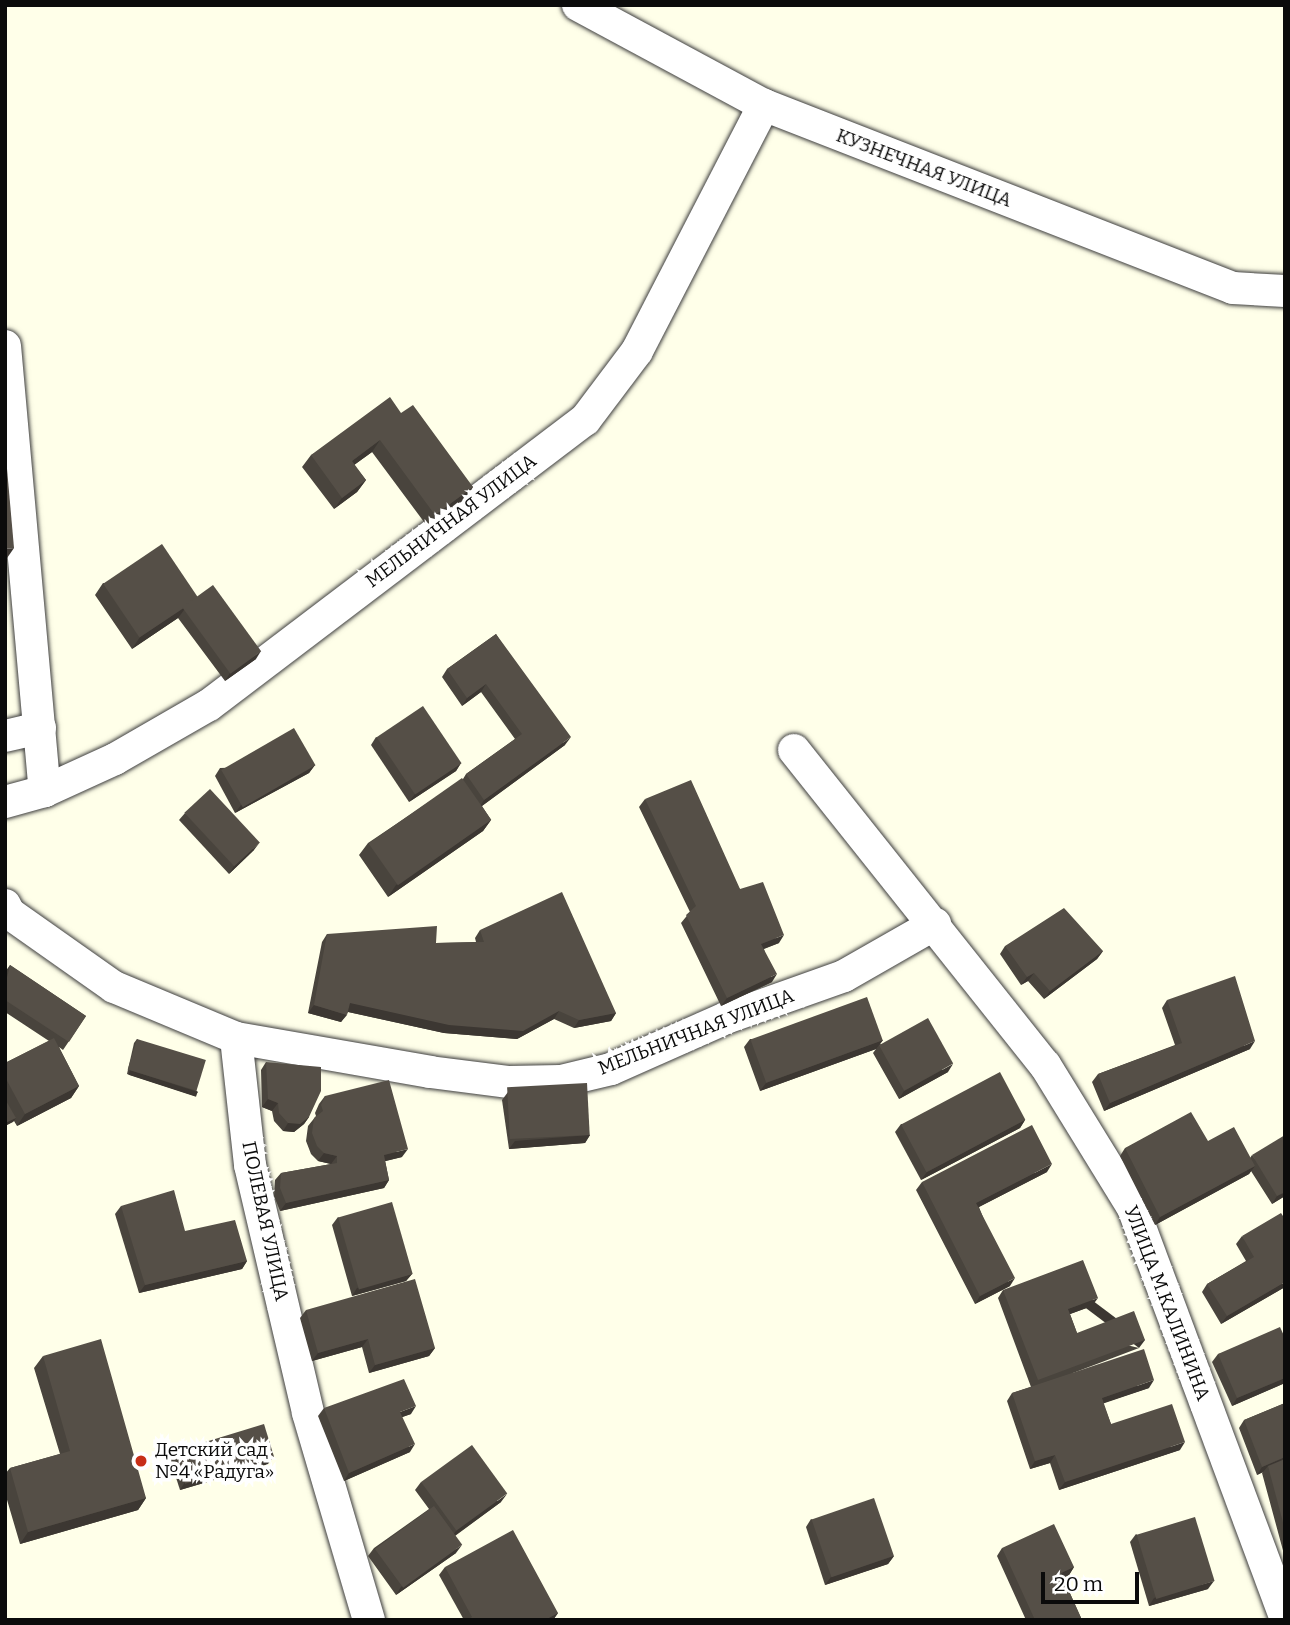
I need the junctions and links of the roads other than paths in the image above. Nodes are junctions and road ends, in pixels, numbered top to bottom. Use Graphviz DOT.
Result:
graph roads {
  1 [pos="578,5"];
  2 [pos="764,105"];
  3 [pos="1285,291"];
  4 [pos="5,346"];
  5 [pos="40,728"];
  6 [pos="5,736"];
  7 [pos="794,750"];
  8 [pos="45,791"];
  9 [pos="5,802"];
  10 [pos="6,910"];
  11 [pos="935,924"];
  12 [pos="236,1038"];
  13 [pos="1285,1616"];
  14 [pos="369,1620"];
  15 [pos="1279,1620"];
  1 -- 2 [label="street, КУЗНЕЧНАЯ УЛИЦА"];
  2 -- 3 [label="street, КУЗНЕЧНАЯ УЛИЦА"];
  2 -- 8 [label="street, МЕЛЬНИЧНАЯ УЛИЦА"];
  4 -- 5 [label="street"];
  5 -- 6 [label="street"];
  5 -- 8 [label="street"];
  7 -- 11 [label="street, УЛИЦА М.КАЛИНИНА"];
  8 -- 9 [label="street, МЕЛЬНИЧНАЯ УЛИЦА"];
  10 -- 12 [label="street"];
  11 -- 12 [label="street, МЕЛЬНИЧНАЯ УЛИЦА"];
  11 -- 13 [label="street, УЛИЦА М.КАЛИНИНА"];
  12 -- 14 [label="street, ПОЛЕВАЯ УЛИЦА"];
  13 -- 15 [label="street"];
}
